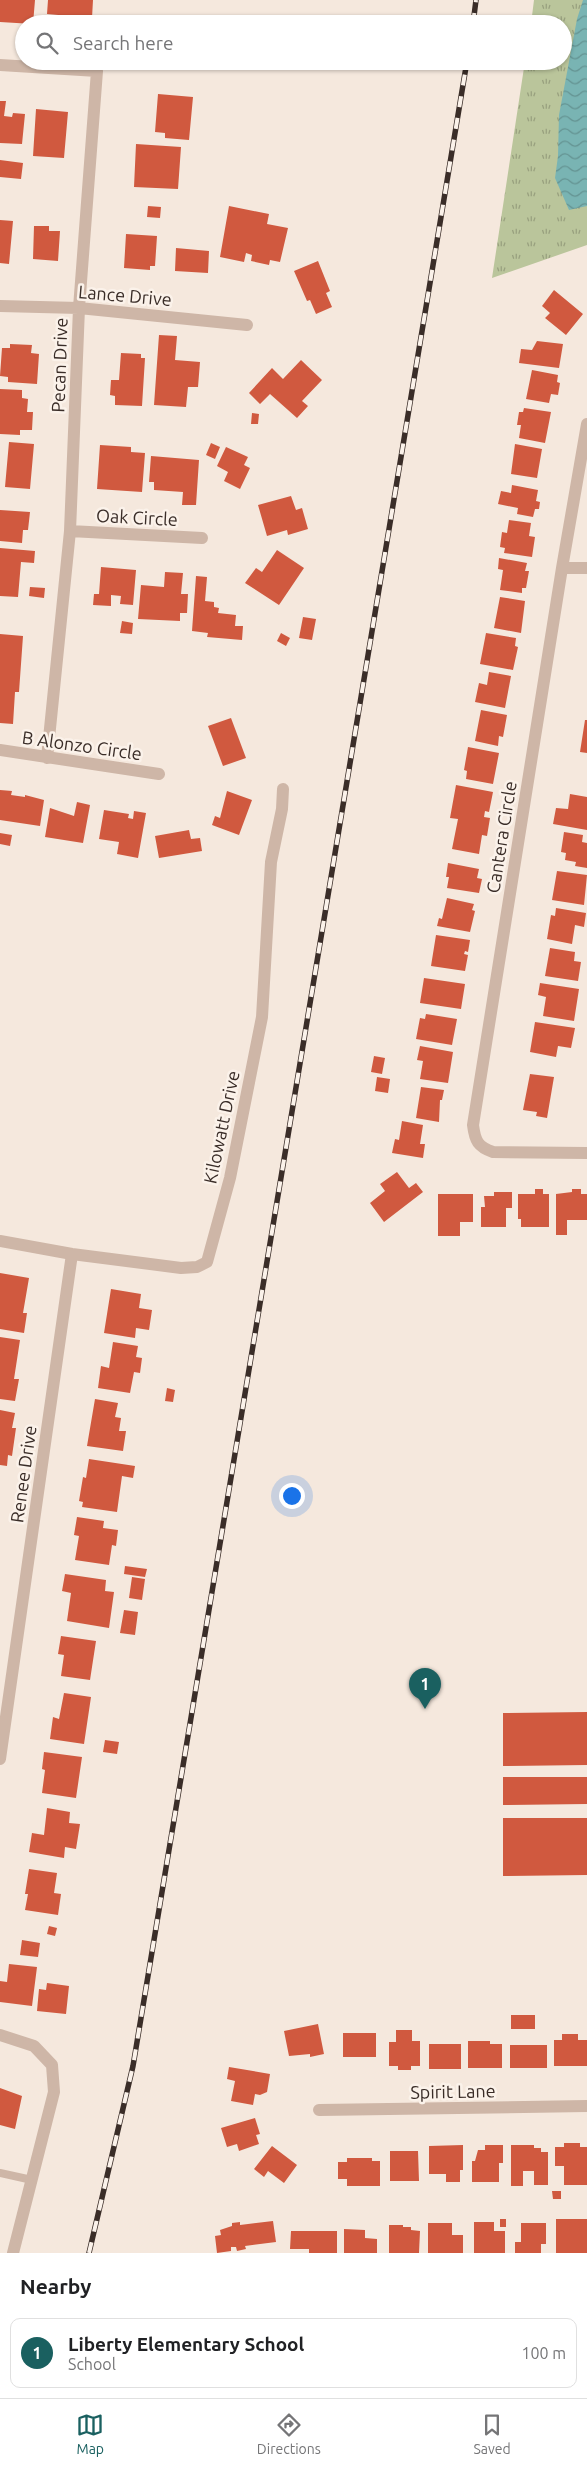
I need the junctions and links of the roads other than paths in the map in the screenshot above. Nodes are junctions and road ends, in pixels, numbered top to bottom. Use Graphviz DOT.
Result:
graph roads {
  1 [pos="0,65"];
  2 [pos="15,66"];
  3 [pos="81,70"];
  4 [pos="0,306"];
  5 [pos="79,308"];
  6 [pos="247,325"];
  7 [pos="587,424"];
  8 [pos="70,531"];
  9 [pos="202,538"];
  10 [pos="562,568"];
  11 [pos="587,568"];
  12 [pos="0,750"];
  13 [pos="48,758"];
  14 [pos="159,774"];
  15 [pos="283,790"];
  16 [pos="587,1152"];
  17 [pos="0,1241"];
  18 [pos="72,1254"];
  19 [pos="0,1759"];
  20 [pos="0,2035"];
  21 [pos="587,2106"];
  22 [pos="319,2110"];
  23 [pos="0,2173"];
  24 [pos="32,2180"];
  25 [pos="13,2253"];
  1 -- 2 [label="street, Pecan Drive"];
  3 -- 5 [label="street, Pecan Drive"];
  4 -- 5 [label="street, Lance Drive"];
  5 -- 6 [label="street, Lance Drive"];
  5 -- 8 [label="street, Pecan Drive"];
  7 -- 10 [label="street, Cantera Circle"];
  8 -- 9 [label="street, Oak Circle"];
  8 -- 13 [label="street, Pecan Drive"];
  10 -- 11 [label="street"];
  10 -- 16 [label="street, Cantera Circle"];
  12 -- 13 [label="street, B Alonzo Circle"];
  13 -- 14 [label="street, B Alonzo Circle"];
  15 -- 18 [label="street, Kilowatt Drive"];
  17 -- 18 [label="street, Kilowatt Drive"];
  18 -- 19 [label="street, Renee Drive"];
  20 -- 24 [label="street"];
  21 -- 22 [label="street, Spirit Lane"];
  23 -- 24 [label="lane"];
  24 -- 25 [label="street"];
}
